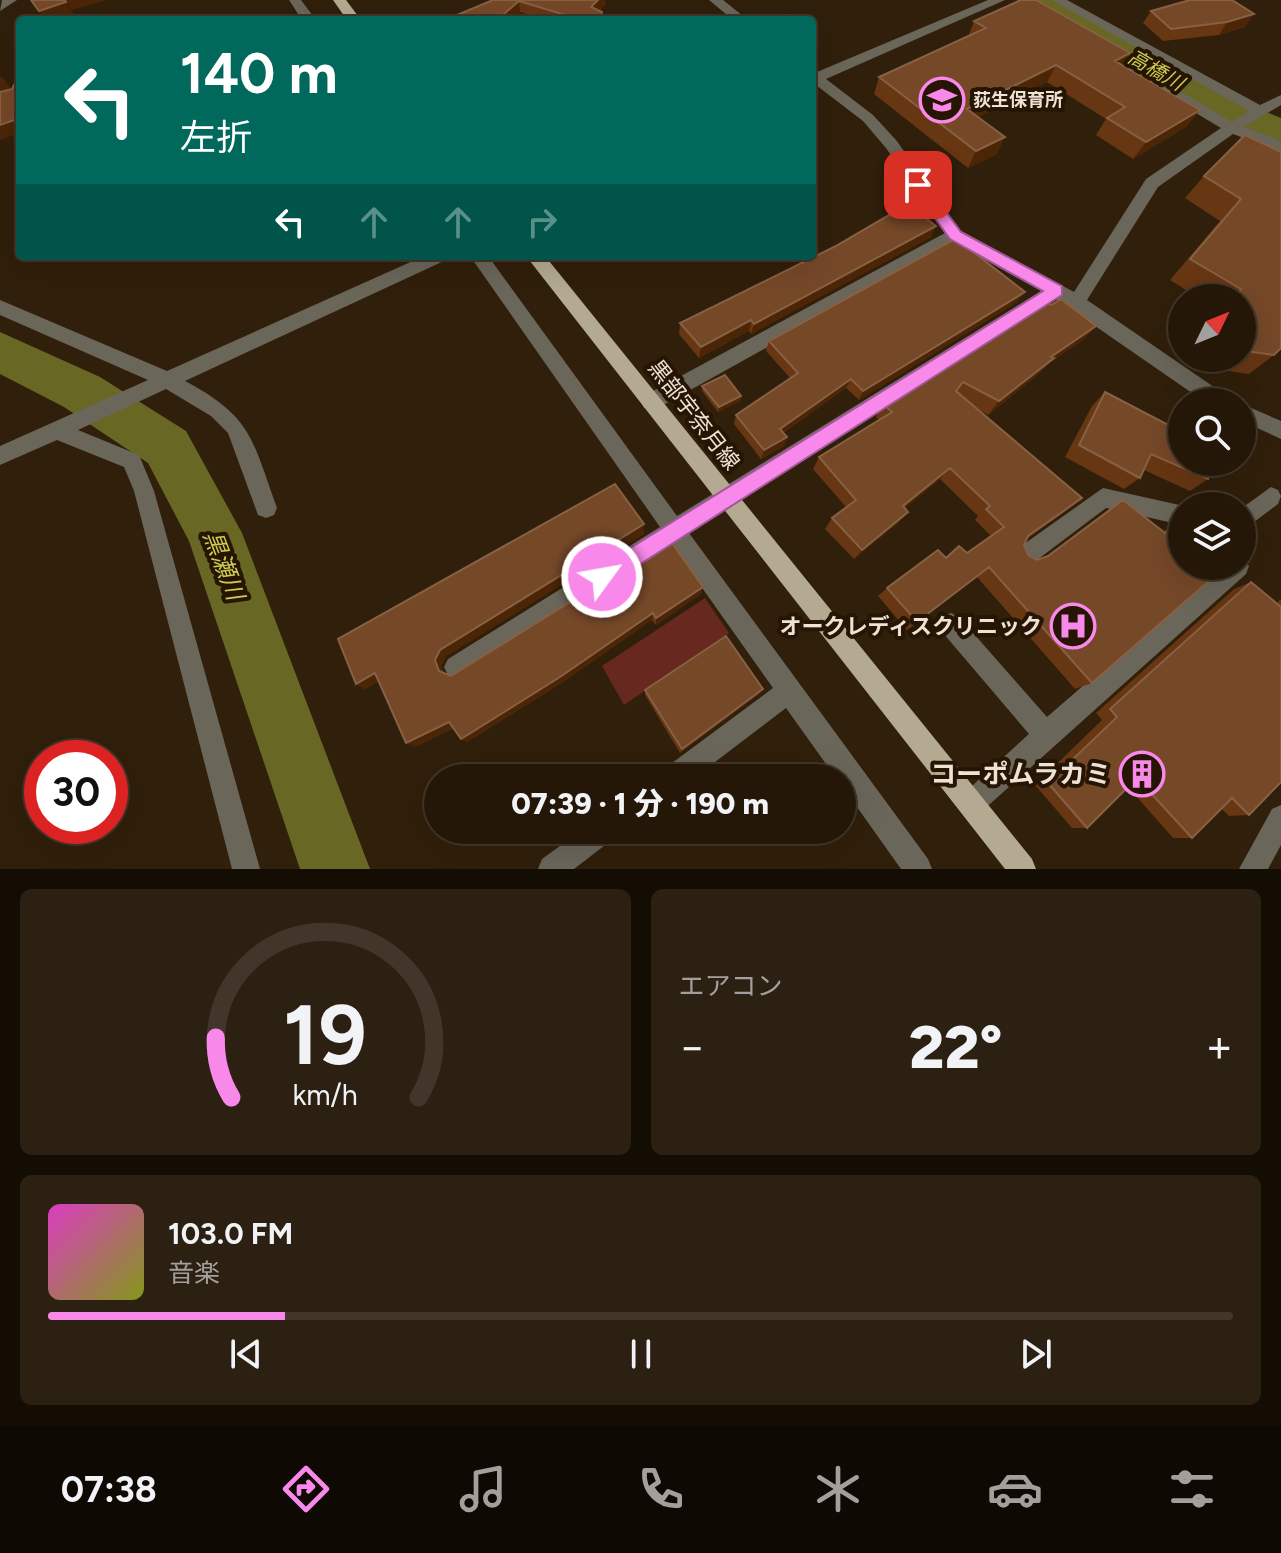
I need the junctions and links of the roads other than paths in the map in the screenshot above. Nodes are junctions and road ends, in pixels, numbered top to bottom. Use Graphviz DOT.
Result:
graph roads {
  1 [pos="11,0"];
  2 [pos="715,0"];
  3 [pos="999,0"];
  4 [pos="1058,0"];
  5 [pos="0,7"];
  6 [pos="736,16"];
  7 [pos="1083,40"];
  8 [pos="816,75"];
  9 [pos="816,78"];
  10 [pos="1281,99"];
  11 [pos="1260,111"];
  12 [pos="1232,128"];
  13 [pos="1281,147"];
  14 [pos="955,235"];
  15 [pos="431,260"];
  16 [pos="482,260"];
  17 [pos="538,260"];
  18 [pos="1056,290"];
  19 [pos="1077,302"];
  20 [pos="0,307"];
  21 [pos="165,380"];
  22 [pos="1200,388"];
  23 [pos="651,402"];
  24 [pos="1256,418"];
  25 [pos="1281,430"];
  26 [pos="58,431"];
  27 [pos="0,456"];
  28 [pos="1271,497"];
  29 [pos="728,499"];
  30 [pos="266,508"];
  31 [pos="1256,509"];
  32 [pos="1168,512"];
  33 [pos="675,532"];
  34 [pos="1025,556"];
  35 [pos="1222,580"];
  36 [pos="951,625"];
  37 [pos="456,667"];
  38 [pos="789,691"];
  39 [pos="1046,735"];
  40 [pos="692,764"];
  41 [pos="971,804"];
  42 [pos="1281,818"];
  43 [pos="585,844"];
  44 [pos="246,869"];
  45 [pos="552,869"];
  46 [pos="918,869"];
  47 [pos="1022,869"];
  48 [pos="1253,869"];
  1 -- 5 [label="street"];
  2 -- 6 [label="street"];
  3 -- 8 [label="street"];
  4 -- 11 [label="street"];
  7 -- 12 [label="street"];
  9 -- 14 [label="street"];
  10 -- 11 [label="street"];
  11 -- 12 [label="street"];
  12 -- 13 [label="street"];
  12 -- 19 [label="street"];
  14 -- 18 [label="street"];
  14 -- 23 [label="street"];
  15 -- 21 [label="street"];
  16 -- 33 [label="street"];
  17 -- 23 [label="main road, 黒部宇奈月線"];
  18 -- 19 [label="street"];
  18 -- 29 [label="street"];
  19 -- 22 [label="street"];
  20 -- 21 [label="street"];
  21 -- 26 [label="street"];
  21 -- 30 [label="street"];
  23 -- 29 [label="main road, 黒部宇奈月線"];
  24 -- 25 [label="street"];
  26 -- 27 [label="street"];
  26 -- 44 [label="street"];
  28 -- 31 [label="street"];
  29 -- 33 [label="street"];
  29 -- 41 [label="main road, 黒部宇奈月線"];
  32 -- 34 [label="street"];
  33 -- 37 [label="street"];
  33 -- 38 [label="street"];
  35 -- 39 [label="street"];
  36 -- 39 [label="street"];
  38 -- 40 [label="street"];
  38 -- 46 [label="street"];
  39 -- 41 [label="street"];
  41 -- 47 [label="main road, 黒部宇奈月線"];
  42 -- 48 [label="street"];
  43 -- 45 [label="street"];
}
